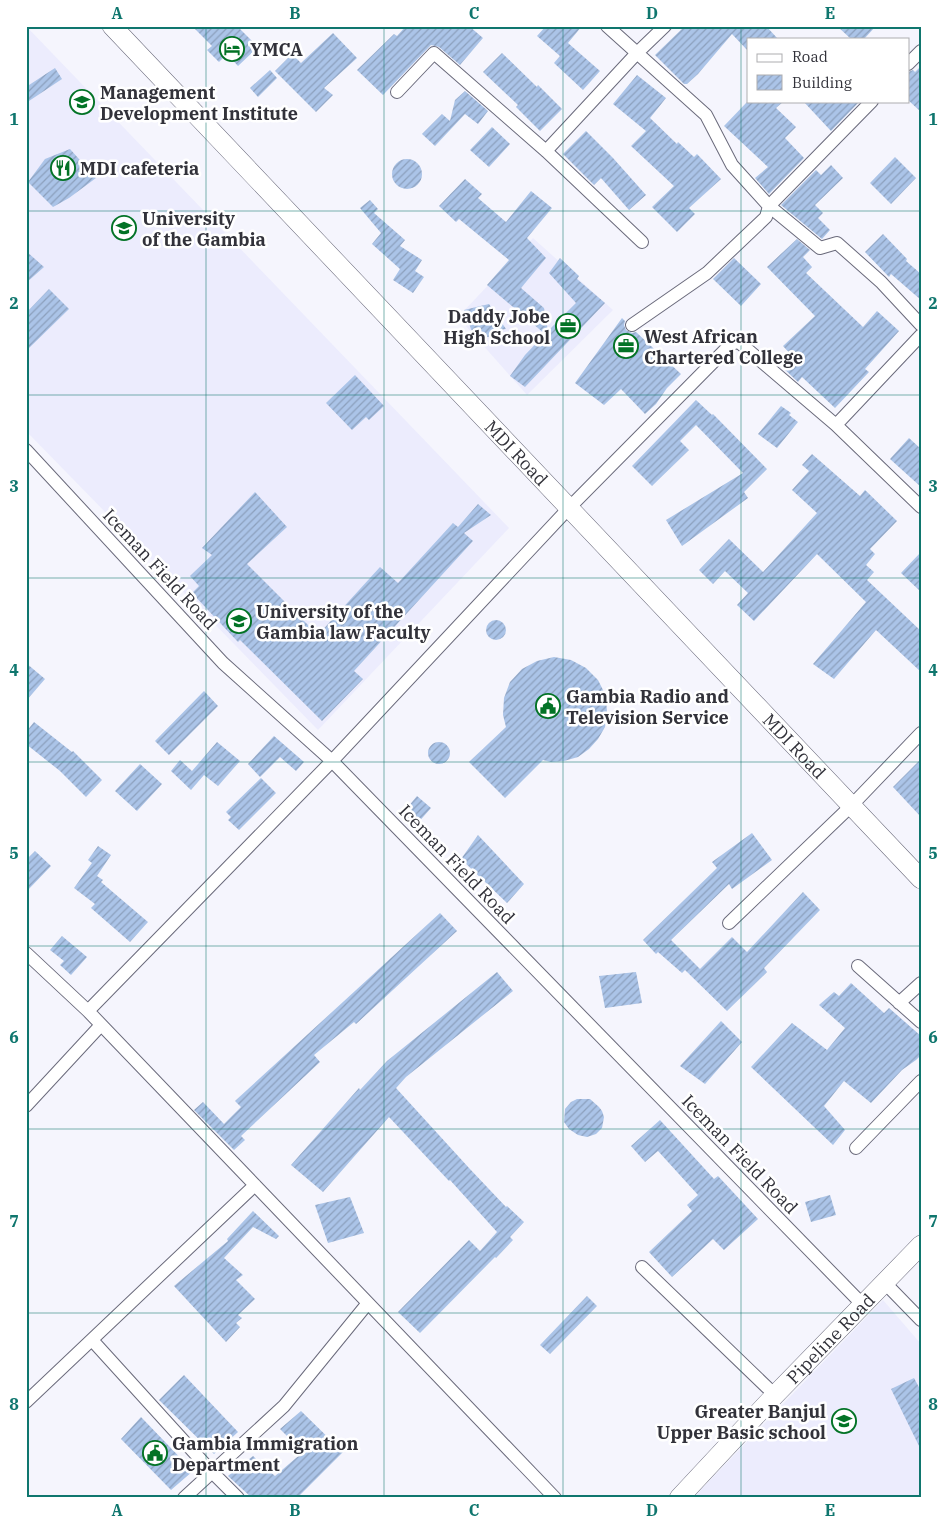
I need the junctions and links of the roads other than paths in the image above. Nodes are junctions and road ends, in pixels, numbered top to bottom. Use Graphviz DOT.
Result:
graph roads {
  1 [pos="112,26"];
  2 [pos="607,26"];
  3 [pos="665,26"];
  4 [pos="921,51"];
  5 [pos="637,53"];
  6 [pos="910,62"];
  7 [pos="397,92"];
  8 [pos="871,102"];
  9 [pos="546,150"];
  10 [pos="769,206"];
  11 [pos="642,242"];
  12 [pos="632,325"];
  13 [pos="921,325"];
  14 [pos="921,335"];
  15 [pos="836,425"];
  16 [pos="26,450"];
  17 [pos="921,507"];
  18 [pos="569,508"];
  19 [pos="921,733"];
  20 [pos="332,760"];
  21 [pos="852,805"];
  22 [pos="921,879"];
  23 [pos="729,923"];
  24 [pos="26,953"];
  25 [pos="858,966"];
  26 [pos="921,983"];
  27 [pos="900,1003"];
  28 [pos="88,1011"];
  29 [pos="921,1022"];
  30 [pos="101,1025"];
  31 [pos="921,1081"];
  32 [pos="26,1106"];
  33 [pos="856,1148"];
  34 [pos="255,1185"];
  35 [pos="921,1245"];
  36 [pos="642,1268"];
  37 [pos="884,1282"];
  38 [pos="368,1303"];
  39 [pos="862,1304"];
  40 [pos="921,1320"];
  41 [pos="92,1340"];
  42 [pos="775,1395"];
  43 [pos="26,1402"];
  44 [pos="211,1471"];
  45 [pos="184,1498"];
  46 [pos="238,1498"];
  47 [pos="555,1498"];
  48 [pos="679,1498"];
  1 -- 18 [label="street, MDI Road"];
  2 -- 5 [label="street"];
  3 -- 5 [label="street"];
  4 -- 6 [label="street"];
  5 -- 9 [label="street"];
  5 -- 10 [label="street"];
  7 -- 9 [label="street"];
  8 -- 10 [label="street"];
  9 -- 11 [label="street"];
  10 -- 12 [label="street"];
  10 -- 13 [label="street"];
  14 -- 15 [label="street"];
  15 -- 17 [label="street"];
  15 -- 18 [label="street"];
  16 -- 20 [label="street, Iceman Field Road"];
  18 -- 20 [label="street"];
  18 -- 21 [label="street, MDI Road"];
  19 -- 21 [label="street"];
  20 -- 28 [label="street"];
  20 -- 39 [label="street, Iceman Field Road"];
  21 -- 22 [label="street, MDI Road"];
  21 -- 23 [label="street"];
  24 -- 28 [label="street"];
  25 -- 27 [label="street"];
  26 -- 27 [label="street"];
  27 -- 29 [label="street"];
  28 -- 30 [label="street"];
  30 -- 32 [label="street"];
  30 -- 34 [label="street"];
  31 -- 33 [label="street"];
  34 -- 38 [label="street"];
  34 -- 41 [label="street"];
  35 -- 37 [label="street, Pipeline Road"];
  36 -- 42 [label="street"];
  37 -- 39 [label="street, Pipeline Road"];
  37 -- 40 [label="street"];
  38 -- 44 [label="street"];
  38 -- 47 [label="street"];
  39 -- 42 [label="street, Pipeline Road"];
  41 -- 43 [label="street"];
  41 -- 44 [label="street"];
  42 -- 48 [label="street, Pipeline Road"];
  44 -- 45 [label="street"];
  44 -- 46 [label="street"];
}
